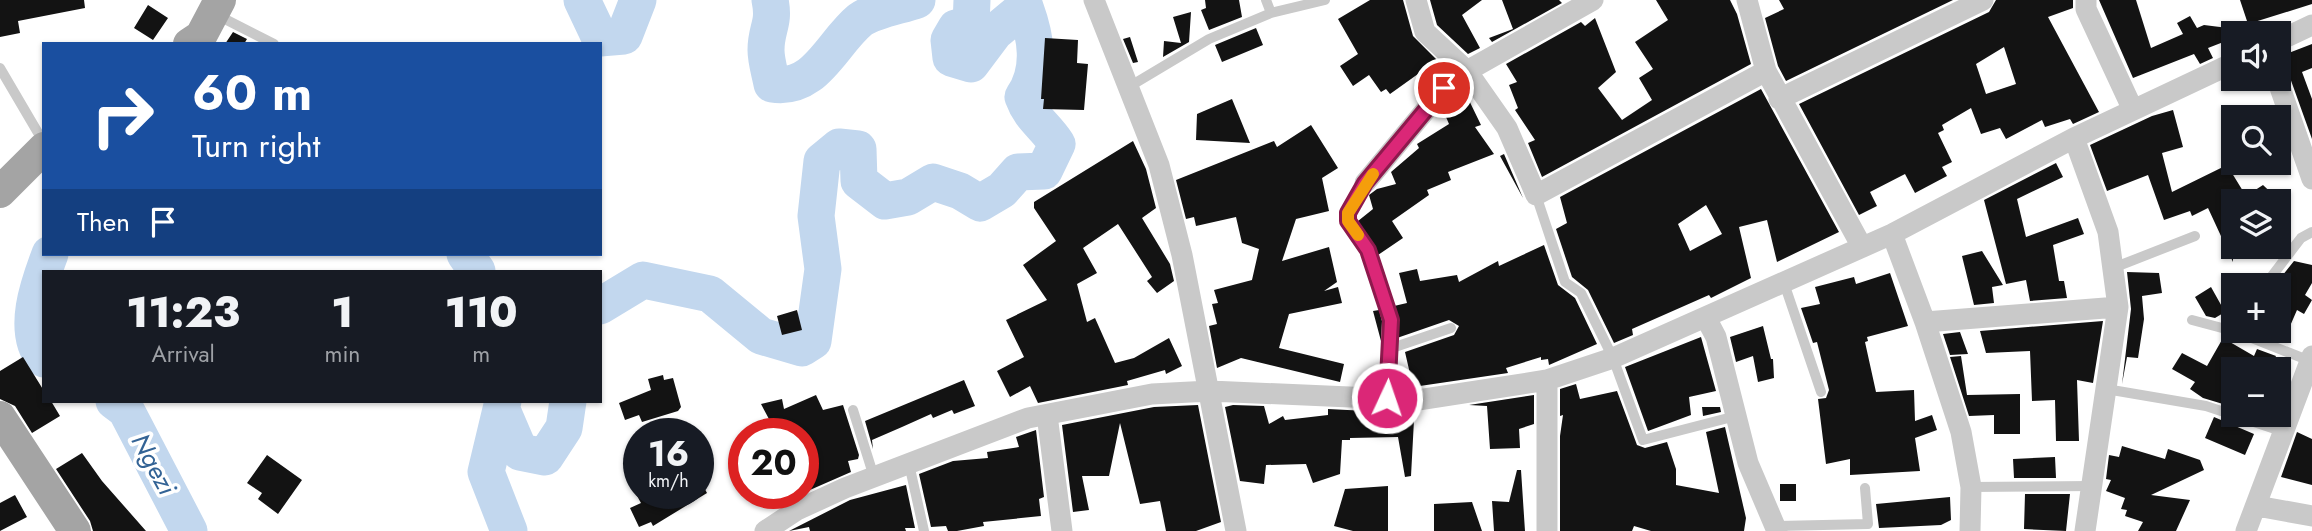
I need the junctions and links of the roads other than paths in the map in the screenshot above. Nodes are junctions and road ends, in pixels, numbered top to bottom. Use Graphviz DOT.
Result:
graph roads {
  1 [pos="1094,0"];
  2 [pos="1266,0"];
  3 [pos="1325,0"];
  4 [pos="1416,0"];
  5 [pos="1593,0"];
  6 [pos="1747,0"];
  7 [pos="1983,0"];
  8 [pos="2086,0"];
  9 [pos="218,7"];
  10 [pos="1271,13"];
  11 [pos="2312,25"];
  12 [pos="2291,35"];
  13 [pos="193,42"];
  14 [pos="271,42"];
  15 [pos="0,68"];
  16 [pos="2221,69"];
  17 [pos="1467,71"];
  18 [pos="1766,71"];
  19 [pos="1127,88"];
  20 [pos="2281,91"];
  21 [pos="1779,99"];
  22 [pos="2133,110"];
  23 [pos="2074,138"];
  24 [pos="42,142"];
  25 [pos="42,148"];
  26 [pos="2312,179"];
  27 [pos="1365,183"];
  28 [pos="0,192"];
  29 [pos="1536,195"];
  30 [pos="2312,232"];
  31 [pos="1892,234"];
  32 [pos="2195,236"];
  33 [pos="1862,247"];
  34 [pos="2113,268"];
  35 [pos="2273,273"];
  36 [pos="1784,283"];
  37 [pos="2118,307"];
  38 [pos="1706,318"];
  39 [pos="2192,320"];
  40 [pos="1925,322"];
  41 [pos="2221,327"];
  42 [pos="1451,328"];
  43 [pos="2260,343"];
  44 [pos="1389,349"];
  45 [pos="1613,358"];
  46 [pos="2310,369"];
  47 [pos="1548,380"];
  48 [pos="2106,389"];
  49 [pos="1210,391"];
  50 [pos="1821,392"];
  51 [pos="1387,398"];
  52 [pos="853,410"];
  53 [pos="2221,411"];
  54 [pos="1046,415"];
  55 [pos="1736,416"];
  56 [pos="0,417"];
  57 [pos="2269,427"];
  58 [pos="2284,432"];
  59 [pos="909,464"];
  60 [pos="874,477"];
  61 [pos="1971,486"];
  62 [pos="2092,486"];
  63 [pos="1866,488"];
  64 [pos="2257,506"];
  65 [pos="2312,516"];
  66 [pos="1777,528"];
  67 [pos="75,531"];
  68 [pos="765,531"];
  69 [pos="924,531"];
  70 [pos="1062,531"];
  71 [pos="1236,531"];
  72 [pos="1547,531"];
  73 [pos="1970,531"];
  74 [pos="2085,531"];
  75 [pos="2246,531"];
  1 -- 19 [label="street"];
  2 -- 10 [label="lane"];
  3 -- 10 [label="lane"];
  4 -- 17 [label="street"];
  5 -- 17 [label="street"];
  6 -- 18 [label="street"];
  7 -- 21 [label="street"];
  8 -- 22 [label="street"];
  9 -- 13 [label="main road"];
  9 -- 14 [label="lane"];
  10 -- 19 [label="lane"];
  11 -- 12 [label="street"];
  15 -- 24 [label="lane"];
  16 -- 22 [label="street"];
  17 -- 27 [label="street"];
  17 -- 29 [label="street"];
  18 -- 21 [label="street"];
  18 -- 29 [label="street"];
  19 -- 49 [label="street"];
  20 -- 26 [label="street"];
  21 -- 33 [label="street"];
  22 -- 23 [label="street"];
  23 -- 31 [label="street"];
  23 -- 34 [label="street"];
  25 -- 28 [label="main road"];
  27 -- 44 [label="lane"];
  29 -- 45 [label="lane"];
  30 -- 35 [label="lane"];
  31 -- 33 [label="street"];
  31 -- 40 [label="street"];
  32 -- 34 [label="lane"];
  33 -- 36 [label="street"];
  34 -- 37 [label="street"];
  36 -- 38 [label="street"];
  36 -- 50 [label="lane"];
  37 -- 40 [label="street"];
  37 -- 48 [label="street"];
  38 -- 45 [label="street"];
  38 -- 55 [label="street"];
  39 -- 41 [label="lane"];
  40 -- 61 [label="street"];
  42 -- 44 [label="lane"];
  43 -- 46 [label="lane"];
  44 -- 51 [label="lane"];
  45 -- 47 [label="street"];
  45 -- 55 [label="lane"];
  46 -- 58 [label="street"];
  47 -- 51 [label="street"];
  47 -- 72 [label="street"];
  48 -- 53 [label="lane"];
  48 -- 62 [label="street"];
  49 -- 51 [label="street"];
  49 -- 54 [label="street"];
  49 -- 71 [label="street"];
  52 -- 60 [label="lane"];
  54 -- 59 [label="street"];
  54 -- 70 [label="street"];
  55 -- 66 [label="street"];
  56 -- 67 [label="main road"];
  57 -- 58 [label="lane"];
  58 -- 64 [label="street"];
  59 -- 60 [label="street"];
  59 -- 69 [label="lane"];
  60 -- 68 [label="street"];
  61 -- 62 [label="lane"];
  61 -- 73 [label="street"];
  62 -- 74 [label="street"];
  63 -- 66 [label="lane"];
  64 -- 65 [label="street"];
  64 -- 75 [label="street"];
}
